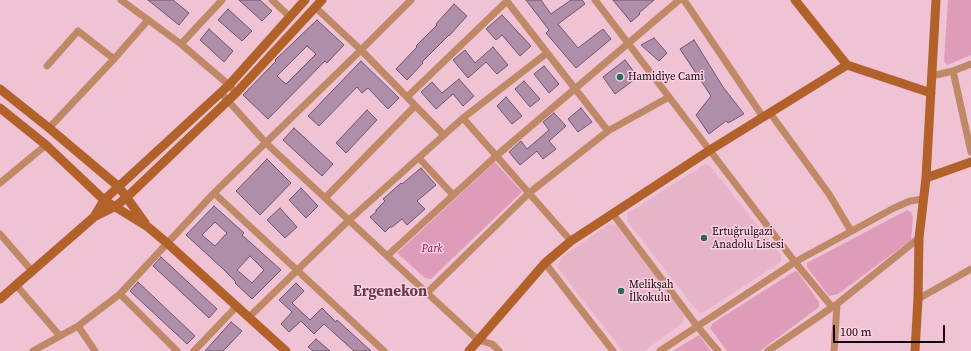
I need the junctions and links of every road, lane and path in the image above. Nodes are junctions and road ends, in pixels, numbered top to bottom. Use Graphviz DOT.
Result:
graph roads {
  1 [pos="222,0"];
  2 [pos="272,0"];
  3 [pos="305,0"];
  4 [pos="322,0"];
  5 [pos="411,0"];
  6 [pos="595,0"];
  7 [pos="679,0"];
  8 [pos="684,0"];
  9 [pos="795,0"];
  10 [pos="936,0"];
  11 [pos="126,1"];
  12 [pos="507,1"];
  13 [pos="315,7"];
  14 [pos="290,17"];
  15 [pos="148,20"];
  16 [pos="629,43"];
  17 [pos="181,44"];
  18 [pos="361,50"];
  19 [pos="547,52"];
  20 [pos="114,59"];
  21 [pos="971,64"];
  22 [pos="847,65"];
  23 [pos="47,66"];
  24 [pos="953,70"];
  25 [pos="932,76"];
  26 [pos="229,85"];
  27 [pos="0,89"];
  28 [pos="575,89"];
  29 [pos="221,93"];
  30 [pos="236,93"];
  31 [pos="931,93"];
  32 [pos="407,97"];
  33 [pos="669,97"];
  34 [pos="228,101"];
  35 [pos="415,106"];
  36 [pos="0,108"];
  37 [pos="767,115"];
  38 [pos="463,118"];
  39 [pos="49,128"];
  40 [pos="608,131"];
  41 [pos="444,135"];
  42 [pos="266,143"];
  43 [pos="46,145"];
  44 [pos="710,150"];
  45 [pos="971,152"];
  46 [pos="496,156"];
  47 [pos="419,158"];
  48 [pos="971,162"];
  49 [pos="926,178"];
  50 [pos="0,183"];
  51 [pos="119,186"];
  52 [pos="214,193"];
  53 [pos="529,193"];
  54 [pos="453,195"];
  55 [pos="127,197"];
  56 [pos="325,198"];
  57 [pos="922,199"];
  58 [pos="104,200"];
  59 [pos="116,206"];
  60 [pos="613,214"];
  61 [pos="94,217"];
  62 [pos="349,220"];
  63 [pos="148,227"];
  64 [pos="851,231"];
  65 [pos="0,234"];
  66 [pos="919,238"];
  67 [pos="571,241"];
  68 [pos="167,243"];
  69 [pos="387,256"];
  70 [pos="795,262"];
  71 [pos="545,263"];
  72 [pos="971,269"];
  73 [pos="32,271"];
  74 [pos="297,271"];
  75 [pos="16,285"];
  76 [pos="426,293"];
  77 [pos="120,294"];
  78 [pos="0,299"];
  79 [pos="918,299"];
  80 [pos="834,305"];
  81 [pos="237,306"];
  82 [pos="249,317"];
  83 [pos="78,326"];
  84 [pos="698,326"];
  85 [pos="60,336"];
  86 [pos="478,340"];
  87 [pos="33,351"];
  88 [pos="94,351"];
  89 [pos="176,351"];
  90 [pos="194,351"];
  91 [pos="285,351"];
  92 [pos="384,351"];
  93 [pos="469,351"];
  94 [pos="499,351"];
  95 [pos="613,351"];
  96 [pos="660,351"];
  97 [pos="718,351"];
  98 [pos="768,351"];
  99 [pos="834,351"];
  100 [pos="915,351"];
  1 -- 17 [label="street"];
  2 -- 14 [label="street"];
  3 -- 14 [label="main road"];
  4 -- 13 [label="main road"];
  5 -- 18 [label="street"];
  6 -- 16 [label="street"];
  7 -- 16 [label="street"];
  8 -- 37 [label="street"];
  9 -- 22 [label="main road"];
  10 -- 25 [label="main road"];
  11 -- 15 [label="street"];
  12 -- 19 [label="street"];
  12 -- 32 [label="street"];
  13 -- 18 [label="street"];
  13 -- 30 [label="main road"];
  14 -- 26 [label="main road"];
  15 -- 17 [label="street"];
  15 -- 20 [label="street"];
  16 -- 28 [label="street"];
  16 -- 33 [label="street"];
  17 -- 26 [label="street"];
  18 -- 32 [label="street"];
  18 -- 42 [label="street"];
  19 -- 28 [label="street"];
  19 -- 38 [label="street"];
  20 -- 23 [label="street"];
  20 -- 39 [label="street"];
  21 -- 24 [label="street"];
  22 -- 31 [label="main road"];
  22 -- 37 [label="main road"];
  24 -- 25 [label="street"];
  24 -- 45 [label="street"];
  25 -- 31 [label="main road"];
  26 -- 29 [label="main road"];
  26 -- 30 [label="street"];
  27 -- 39 [label="main road"];
  28 -- 40 [label="street"];
  28 -- 46 [label="street"];
  29 -- 34 [label="street"];
  29 -- 51 [label="main road"];
  30 -- 34 [label="main road"];
  31 -- 49 [label="main road"];
  32 -- 35 [label="street"];
  33 -- 40 [label="street"];
  33 -- 44 [label="street"];
  34 -- 42 [label="street"];
  34 -- 55 [label="main road"];
  35 -- 41 [label="street"];
  35 -- 56 [label="street"];
  36 -- 43 [label="main road"];
  37 -- 44 [label="main road"];
  37 -- 64 [label="street"];
  38 -- 41 [label="street"];
  38 -- 46 [label="street"];
  39 -- 51 [label="main road"];
  40 -- 53 [label="street"];
  41 -- 47 [label="street"];
  42 -- 52 [label="street"];
  42 -- 56 [label="street"];
  43 -- 50 [label="street"];
  43 -- 58 [label="main road"];
  44 -- 60 [label="main road"];
  44 -- 70 [label="street"];
  46 -- 53 [label="street"];
  46 -- 54 [label="street"];
  47 -- 54 [label="street"];
  47 -- 62 [label="street"];
  48 -- 49 [label="main road"];
  49 -- 57 [label="main road"];
  51 -- 55 [label="main road"];
  51 -- 58 [label="main road"];
  52 -- 68 [label="street"];
  52 -- 74 [label="street"];
  53 -- 67 [label="street"];
  53 -- 76 [label="street"];
  54 -- 69 [label="street"];
  55 -- 59 [label="main road"];
  55 -- 63 [label="main road"];
  56 -- 62 [label="street"];
  57 -- 64 [label="street"];
  57 -- 66 [label="main road"];
  58 -- 59 [label="main road"];
  58 -- 61 [label="main road"];
  59 -- 61 [label="main road"];
  59 -- 63 [label="main road"];
  60 -- 67 [label="main road"];
  60 -- 84 [label="street"];
  61 -- 73 [label="main road"];
  62 -- 69 [label="street"];
  62 -- 74 [label="street"];
  63 -- 68 [label="main road"];
  64 -- 70 [label="street"];
  65 -- 73 [label="street"];
  66 -- 79 [label="main road"];
  66 -- 80 [label="street"];
  67 -- 71 [label="main road"];
  68 -- 77 [label="street"];
  68 -- 81 [label="main road"];
  69 -- 76 [label="street"];
  70 -- 80 [label="street"];
  70 -- 84 [label="street"];
  71 -- 86 [label="main road"];
  71 -- 95 [label="street"];
  72 -- 79 [label="street"];
  73 -- 75 [label="main road"];
  74 -- 82 [label="street"];
  74 -- 92 [label="street"];
  75 -- 78 [label="main road"];
  75 -- 85 [label="street"];
  76 -- 86 [label="street"];
  77 -- 83 [label="street"];
  77 -- 89 [label="street"];
  79 -- 100 [label="main road"];
  80 -- 98 [label="street"];
  80 -- 99 [label="street"];
  81 -- 82 [label="main road"];
  81 -- 90 [label="street"];
  82 -- 91 [label="main road"];
  83 -- 85 [label="street"];
  83 -- 88 [label="street"];
  84 -- 96 [label="street"];
  84 -- 97 [label="street"];
  85 -- 87 [label="street"];
  86 -- 93 [label="main road"];
  86 -- 94 [label="street"];
}
